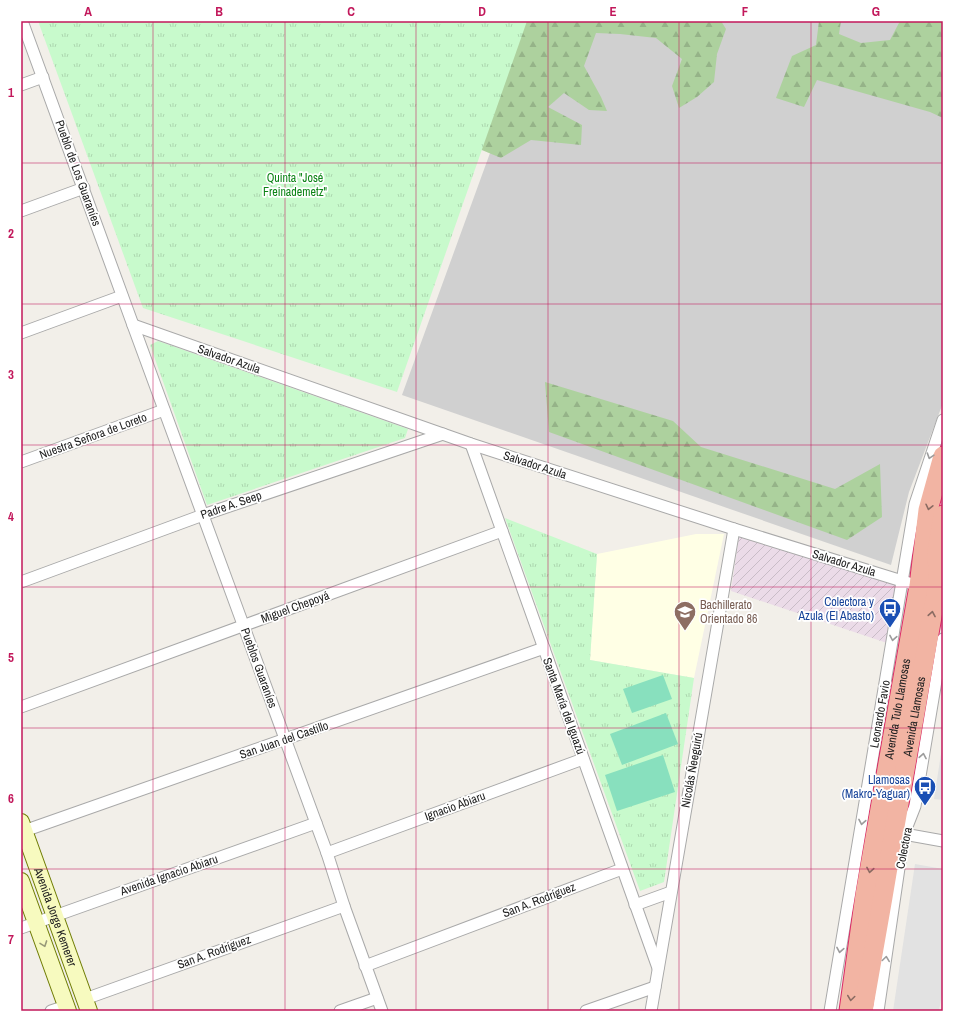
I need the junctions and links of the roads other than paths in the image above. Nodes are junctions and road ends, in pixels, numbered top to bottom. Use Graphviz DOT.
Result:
graph roads {
  1 [pos="22,21"];
  2 [pos="43,77"];
  3 [pos="21,85"];
  4 [pos="84,188"];
  5 [pos="21,211"];
  6 [pos="122,296"];
  7 [pos="133,325"];
  8 [pos="21,333"];
  9 [pos="164,410"];
  10 [pos="943,420"];
  11 [pos="443,434"];
  12 [pos="471,444"];
  13 [pos="943,456"];
  14 [pos="21,462"];
  15 [pos="203,515"];
  16 [pos="943,515"];
  17 [pos="734,529"];
  18 [pos="502,531"];
  19 [pos="21,582"];
  20 [pos="925,586"];
  21 [pos="244,626"];
  22 [pos="943,639"];
  23 [pos="544,648"];
  24 [pos="21,707"];
  25 [pos="285,739"];
  26 [pos="583,759"];
  27 [pos="316,823"];
  28 [pos="23,827"];
  29 [pos="904,834"];
  30 [pos="943,841"];
  31 [pos="327,853"];
  32 [pos="622,869"];
  33 [pos="21,881"];
  34 [pos="671,892"];
  35 [pos="635,905"];
  36 [pos="344,906"];
  37 [pos="55,916"];
  38 [pos="36,922"];
  39 [pos="21,928"];
  40 [pos="365,966"];
  41 [pos="658,968"];
  42 [pos="655,988"];
  43 [pos="377,998"];
  44 [pos="87,1005"];
  45 [pos="67,1008"];
  46 [pos="51,1011"];
  47 [pos="340,1011"];
  48 [pos="382,1011"];
  49 [pos="586,1011"];
  50 [pos="651,1011"];
  51 [pos="830,1011"];
  52 [pos="849,1011"];
  53 [pos="862,1011"];
  54 [pos="878,1011"];
  1 -- 2 [label="street, Pueblo de Los Guaraníes"];
  2 -- 3 [label="street"];
  2 -- 4 [label="street, Pueblo de Los Guaraníes"];
  4 -- 5 [label="street"];
  4 -- 6 [label="street, Pueblo de Los Guaraníes"];
  6 -- 7 [label="street, Pueblo de Los Guaraníes"];
  6 -- 8 [label="street"];
  7 -- 9 [label="street, Pueblos Guaraníes"];
  7 -- 11 [label="street, Salvador Azula"];
  9 -- 14 [label="street, Nuestra Señora de Loreto"];
  9 -- 15 [label="street, Pueblos Guaraníes"];
  10 -- 20 [label="street, Leonardo Favio, one-way"];
  11 -- 12 [label="street, Salvador Azula"];
  11 -- 15 [label="street, Padre A. Seep"];
  12 -- 17 [label="street, Salvador Azula"];
  12 -- 18 [label="street, Santa María del Iguazú"];
  13 -- 20 [label="highway, Avenida Tulo Llamosas, one-way"];
  15 -- 19 [label="street, Padre A. Seep"];
  15 -- 21 [label="street, Pueblos Guaraníes"];
  16 -- 20 [label="highway, Avenida Llamosas"];
  17 -- 20 [label="street, Salvador Azula"];
  17 -- 34 [label="street, Nicolás Ñeeguirú"];
  18 -- 21 [label="street, Miguel Chepoyá"];
  18 -- 23 [label="street, Santa María del Iguazú"];
  20 -- 51 [label="street, Leonardo Favio, one-way"];
  20 -- 52 [label="highway, Avenida Tulo Llamosas, one-way"];
  53 -- 20 [label="highway, Avenida Llamosas, one-way"];
  21 -- 24 [label="street, Miguel Chepoyá"];
  21 -- 25 [label="street, Pueblos Guaraníes"];
  29 -- 22 [label="street, Colectora, one-way"];
  23 -- 25 [label="street, San Juan del Castillo"];
  23 -- 26 [label="street, Santa María del Iguazú"];
  25 -- 27 [label="street, Pueblos Guaraníes"];
  25 -- 28 [label="street, San Juan del Castillo"];
  26 -- 31 [label="street, Ignacio Abiaru"];
  26 -- 32 [label="street, Santa María del Iguazú"];
  27 -- 31 [label="street, Pueblos Guaraníes"];
  27 -- 37 [label="street, Avenida Ignacio Abiaru"];
  28 -- 37 [label="main road, Avenida Jorge Kemerer"];
  29 -- 30 [label="street"];
  54 -- 29 [label="street, Colectora, one-way"];
  31 -- 36 [label="street, Pueblos Guaraníes"];
  32 -- 35 [label="street, Santa María del Iguazú"];
  32 -- 40 [label="street, San A. Rodríguez"];
  33 -- 38 [label="main road, Avenida Jorge Kemerer"];
  34 -- 35 [label="street"];
  34 -- 41 [label="street, Nicolás Ñeeguirú"];
  35 -- 41 [label="street, Santa María del Iguazú"];
  36 -- 40 [label="street, Pueblos Guaraníes"];
  36 -- 44 [label="street, San A. Rodríguez"];
  37 -- 38 [label="street, Avenida Ignacio Abiaru"];
  37 -- 44 [label="main road, Avenida Jorge Kemerer"];
  38 -- 39 [label="street, Avenida Ignacio Abiaru"];
  38 -- 45 [label="main road, Avenida Jorge Kemerer, one-way"];
  40 -- 43 [label="street, Pueblos Guaraníes"];
  41 -- 42 [label="street, Nicolás Ñeeguirú"];
  42 -- 49 [label="street"];
  42 -- 50 [label="street, Nicolás Ñeeguirú"];
  43 -- 47 [label="street"];
  43 -- 48 [label="street, Pueblos Guaraníes"];
  45 -- 46 [label="street"];
}
